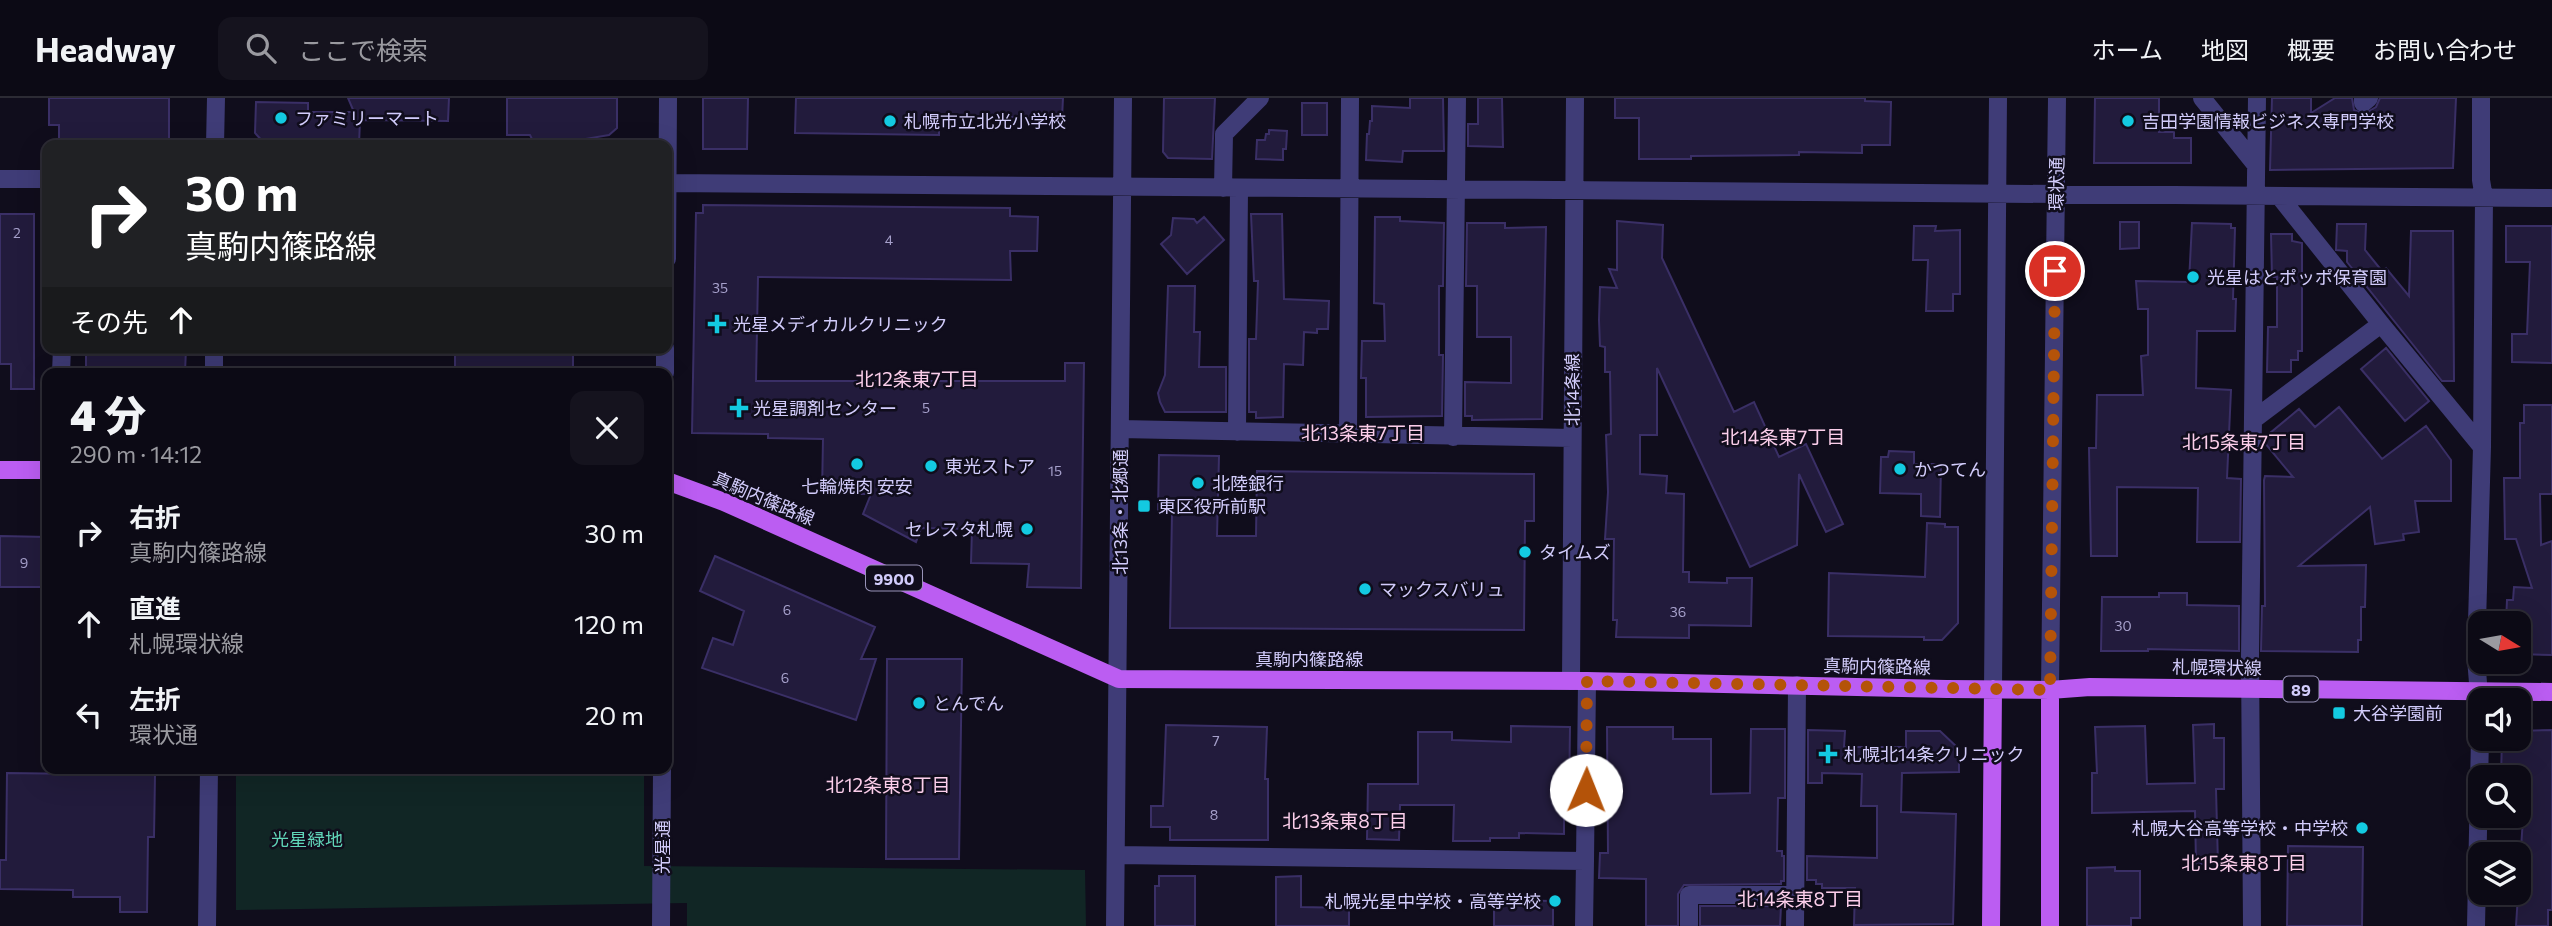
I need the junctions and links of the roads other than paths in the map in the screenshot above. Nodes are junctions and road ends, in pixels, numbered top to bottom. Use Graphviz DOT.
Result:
graph roads {
  1 [pos="216,98"];
  2 [pos="668,98"];
  3 [pos="1123,98"];
  4 [pos="1260,98"];
  5 [pos="1350,98"];
  6 [pos="1457,98"];
  7 [pos="1575,98"];
  8 [pos="1998,98"];
  9 [pos="2057,98"];
  10 [pos="2202,98"];
  11 [pos="2257,98"];
  12 [pos="2363,98"];
  13 [pos="2369,98"];
  14 [pos="2481,98"];
  15 [pos="215,140"];
  16 [pos="668,140"];
  17 [pos="2256,165"];
  18 [pos="0,179"];
  19 [pos="42,179"];
  20 [pos="672,183"];
  21 [pos="1123,188"];
  22 [pos="1231,188"];
  23 [pos="1349,189"];
  24 [pos="1457,189"];
  25 [pos="1573,191"];
  26 [pos="1996,195"];
  27 [pos="2056,195"];
  28 [pos="2279,196"];
  29 [pos="2255,197"];
  30 [pos="2484,198"];
  31 [pos="2552,198"];
  32 [pos="2381,324"];
  33 [pos="2253,421"];
  34 [pos="1120,429"];
  35 [pos="1237,432"];
  36 [pos="1348,435"];
  37 [pos="1453,436"];
  38 [pos="1572,438"];
  39 [pos="2482,447"];
  40 [pos="0,470"];
  41 [pos="42,470"];
  42 [pos="672,483"];
  43 [pos="1119,679"];
  44 [pos="1579,681"];
  45 [pos="1797,685"];
  46 [pos="2250,688"];
  47 [pos="2478,688"];
  48 [pos="1993,689"];
  49 [pos="2050,690"];
  50 [pos="2552,692"];
  51 [pos="2531,694"];
  52 [pos="2468,699"];
  53 [pos="2480,751"];
  54 [pos="209,774"];
  55 [pos="662,774"];
  56 [pos="1116,855"];
  57 [pos="1585,861"];
  58 [pos="1794,895"];
  59 [pos="207,926"];
  60 [pos="661,926"];
  61 [pos="1115,926"];
  62 [pos="1584,926"];
  63 [pos="1689,926"];
  64 [pos="1794,926"];
  65 [pos="1991,926"];
  66 [pos="2050,926"];
  67 [pos="2252,926"];
  68 [pos="2476,926"];
  1 -- 15 [label="street"];
  2 -- 16 [label="street"];
  3 -- 21 [label="street, 北13条・北郷通"];
  4 -- 22 [label="street"];
  5 -- 23 [label="street"];
  6 -- 24 [label="street"];
  7 -- 25 [label="street, 北14条線"];
  8 -- 26 [label="street"];
  9 -- 27 [label="street, 環状通"];
  10 -- 17 [label="street"];
  11 -- 17 [label="street"];
  12 -- 13 [label="street"];
  14 -- 30 [label="street"];
  17 -- 29 [label="street"];
  18 -- 19 [label="street"];
  20 -- 21 [label="street"];
  21 -- 22 [label="street"];
  21 -- 34 [label="street, 北13条・北郷通"];
  22 -- 23 [label="street"];
  22 -- 35 [label="street"];
  23 -- 24 [label="street"];
  23 -- 36 [label="street"];
  24 -- 25 [label="street"];
  24 -- 37 [label="street"];
  25 -- 26 [label="street"];
  25 -- 38 [label="street, 北14条線"];
  26 -- 27 [label="street"];
  26 -- 48 [label="street"];
  27 -- 29 [label="street"];
  27 -- 49 [label="street, 環状通"];
  28 -- 29 [label="street"];
  28 -- 30 [label="street"];
  28 -- 32 [label="street"];
  29 -- 33 [label="street"];
  30 -- 31 [label="street"];
  30 -- 39 [label="street"];
  32 -- 33 [label="street"];
  32 -- 39 [label="street"];
  33 -- 46 [label="street"];
  34 -- 35 [label="street"];
  34 -- 43 [label="street, 北13条・北郷通"];
  35 -- 36 [label="street"];
  36 -- 37 [label="street"];
  37 -- 38 [label="street"];
  38 -- 44 [label="street, 北14条線"];
  39 -- 47 [label="street"];
  40 -- 41 [label="main road"];
  42 -- 43 [label="main road, 真駒内篠路線 / 9900"];
  43 -- 44 [label="main road, 真駒内篠路線 / 9900"];
  43 -- 56 [label="street, 北13条・北郷通"];
  44 -- 45 [label="main road, 真駒内篠路線 / 9900"];
  44 -- 57 [label="street, 北14条線"];
  45 -- 48 [label="main road, 真駒内篠路線 / 9900"];
  45 -- 58 [label="street"];
  46 -- 49 [label="main road, 札幌環状線 / 89"];
  46 -- 52 [label="main road, 札幌環状線 / 89"];
  46 -- 67 [label="street"];
  48 -- 49 [label="main road, 札幌環状線 / 89"];
  48 -- 65 [label="main road"];
  49 -- 66 [label="main road"];
  50 -- 51 [label="main road, 札幌環状線 / 89"];
  53 -- 68 [label="street"];
  54 -- 59 [label="street"];
  55 -- 60 [label="street, 光星通"];
  56 -- 57 [label="street"];
  56 -- 61 [label="street, 北13条・北郷通"];
  57 -- 62 [label="street, 北14条線"];
  58 -- 63 [label="street"];
  58 -- 64 [label="street"];
}
